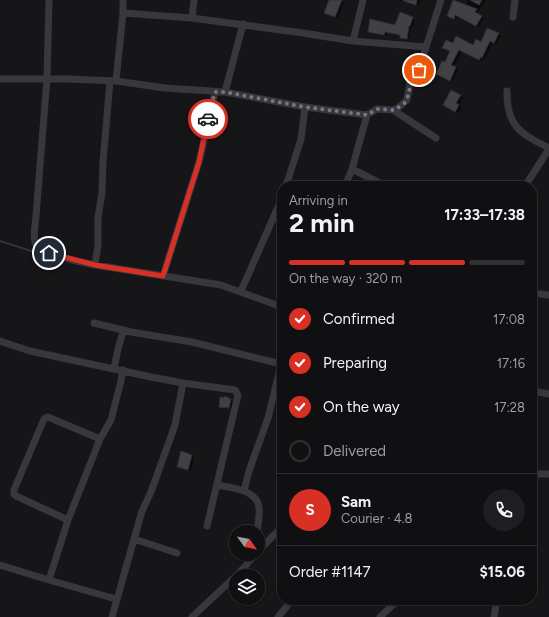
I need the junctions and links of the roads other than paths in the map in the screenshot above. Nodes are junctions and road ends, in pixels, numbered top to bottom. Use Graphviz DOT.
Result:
graph roads {
  1 [pos="49,0"];
  2 [pos="123,0"];
  3 [pos="194,0"];
  4 [pos="363,0"];
  5 [pos="441,0"];
  6 [pos="515,0"];
  7 [pos="123,13"];
  8 [pos="513,17"];
  9 [pos="192,18"];
  10 [pos="243,24"];
  11 [pos="353,41"];
  12 [pos="426,47"];
  13 [pos="47,78"];
  14 [pos="0,79"];
  15 [pos="113,81"];
  16 [pos="507,91"];
  17 [pos="215,92"];
  18 [pos="225,92"];
  19 [pos="305,107"];
  20 [pos="394,110"];
  21 [pos="367,115"];
  22 [pos="436,138"];
  23 [pos="549,148"];
  24 [pos="352,168"];
  25 [pos="288,181"];
  26 [pos="347,181"];
  27 [pos="377,181"];
  28 [pos="528,181"];
  29 [pos="277,209"];
  30 [pos="95,265"];
  31 [pos="163,276"];
  32 [pos="240,291"];
  33 [pos="537,293"];
  34 [pos="549,295"];
  35 [pos="277,305"];
  36 [pos="94,324"];
  37 [pos="124,330"];
  38 [pos="0,341"];
  39 [pos="277,361"];
  40 [pos="114,368"];
  41 [pos="123,370"];
  42 [pos="277,379"];
  43 [pos="183,383"];
  44 [pos="537,392"];
  45 [pos="549,394"];
  46 [pos="100,439"];
  47 [pos="537,474"];
  48 [pos="549,474"];
  49 [pos="217,485"];
  50 [pos="244,491"];
  51 [pos="68,520"];
  52 [pos="257,525"];
  53 [pos="208,526"];
  54 [pos="277,532"];
  55 [pos="134,539"];
  56 [pos="265,544"];
  57 [pos="177,553"];
  58 [pos="250,561"];
  59 [pos="0,565"];
  60 [pos="49,580"];
  61 [pos="116,599"];
  62 [pos="288,605"];
  63 [pos="393,605"];
  64 [pos="496,605"];
  65 [pos="112,617"];
  66 [pos="192,617"];
  67 [pos="278,617"];
  68 [pos="380,617"];
  69 [pos="494,617"];
  1 -- 13 [label="street"];
  2 -- 7 [label="street"];
  3 -- 9 [label="street"];
  4 -- 11 [label="street"];
  5 -- 12 [label="street"];
  6 -- 8 [label="street"];
  7 -- 9 [label="street"];
  7 -- 15 [label="street"];
  9 -- 10 [label="street"];
  10 -- 11 [label="street"];
  10 -- 18 [label="street"];
  11 -- 12 [label="street"];
  12 -- 20 [label="street"];
  13 -- 14 [label="street"];
  13 -- 15 [label="street"];
  13 -- 30 [label="street"];
  15 -- 17 [label="street"];
  15 -- 30 [label="street"];
  16 -- 23 [label="street"];
  17 -- 18 [label="street"];
  17 -- 31 [label="street"];
  18 -- 19 [label="street"];
  19 -- 21 [label="street"];
  19 -- 25 [label="street"];
  20 -- 21 [label="street"];
  20 -- 22 [label="street"];
  21 -- 24 [label="street"];
  23 -- 28 [label="street"];
  24 -- 26 [label="street"];
  24 -- 27 [label="street"];
  29 -- 32 [label="street"];
  30 -- 31 [label="street"];
  31 -- 32 [label="street"];
  32 -- 35 [label="street"];
  33 -- 34 [label="street"];
  36 -- 37 [label="street"];
  37 -- 39 [label="street"];
  37 -- 40 [label="street"];
  38 -- 40 [label="street"];
  40 -- 41 [label="street"];
  41 -- 43 [label="street"];
  41 -- 46 [label="street"];
  42 -- 50 [label="street"];
  43 -- 49 [label="street"];
  43 -- 55 [label="street"];
  44 -- 45 [label="street"];
  46 -- 51 [label="street"];
  46 -- 51 [label="street"];
  47 -- 48 [label="street"];
  49 -- 50 [label="street"];
  49 -- 53 [label="street"];
  50 -- 52 [label="street"];
  51 -- 60 [label="street"];
  54 -- 56 [label="street"];
  55 -- 57 [label="street"];
  55 -- 61 [label="street"];
  58 -- 66 [label="street"];
  59 -- 60 [label="street"];
  60 -- 61 [label="street"];
  61 -- 65 [label="street"];
  62 -- 67 [label="street"];
  63 -- 68 [label="street"];
  64 -- 69 [label="street"];
}
